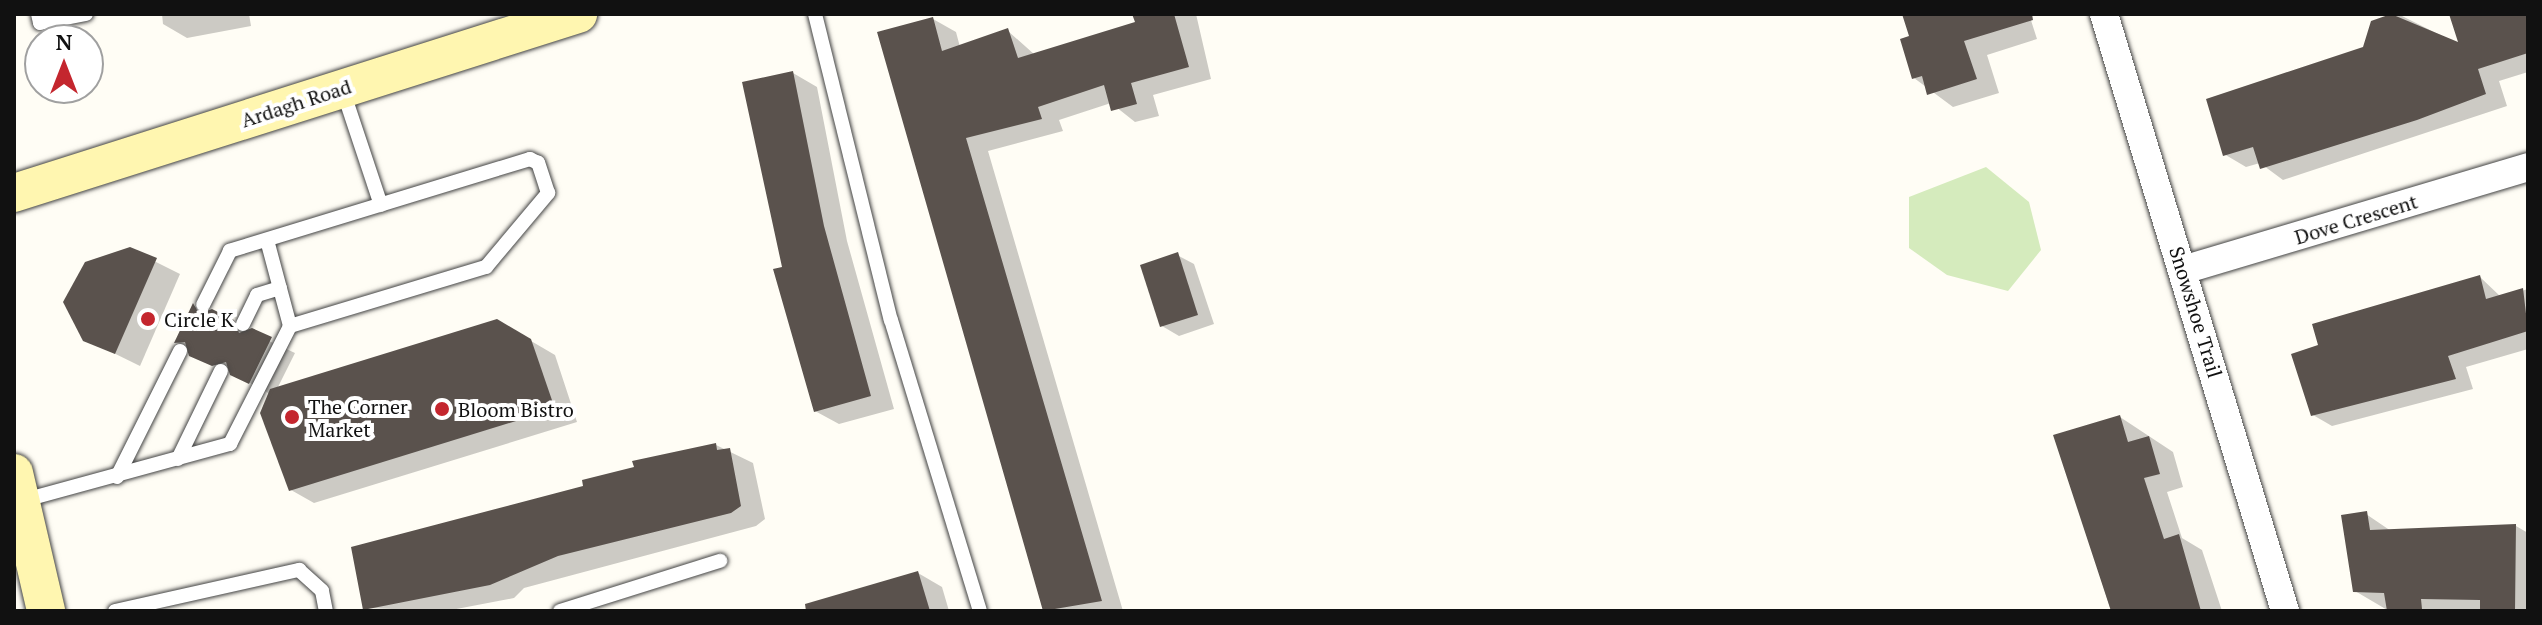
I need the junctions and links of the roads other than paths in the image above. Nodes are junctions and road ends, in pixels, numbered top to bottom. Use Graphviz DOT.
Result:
graph roads {
  1 [pos="38,14"];
  2 [pos="86,14"];
  3 [pos="578,14"];
  4 [pos="815,14"];
  5 [pos="2104,14"];
  6 [pos="342,89"];
  7 [pos="2528,167"];
  8 [pos="14,193"];
  9 [pos="381,205"];
  10 [pos="267,240"];
  11 [pos="2183,270"];
  12 [pos="280,288"];
  13 [pos="203,305"];
  14 [pos="243,324"];
  15 [pos="290,326"];
  16 [pos="180,351"];
  17 [pos="221,371"];
  18 [pos="178,459"];
  19 [pos="117,477"];
  20 [pos="17,487"];
  21 [pos="720,561"];
  22 [pos="46,611"];
  23 [pos="115,611"];
  24 [pos="326,611"];
  25 [pos="560,611"];
  26 [pos="980,611"];
  27 [pos="2285,611"];
  1 -- 2 [label="lane"];
  3 -- 6 [label="street, Ardagh Road"];
  4 -- 26 [label="lane"];
  5 -- 11 [label="street, Snowshoe Trail"];
  6 -- 8 [label="street, Ardagh Road"];
  6 -- 9 [label="lane"];
  7 -- 11 [label="street, Dove Crescent"];
  9 -- 10 [label="lane"];
  9 -- 15 [label="lane"];
  10 -- 12 [label="lane"];
  10 -- 13 [label="lane"];
  11 -- 27 [label="street, Snowshoe Trail"];
  12 -- 14 [label="lane"];
  12 -- 15 [label="lane"];
  15 -- 18 [label="lane"];
  16 -- 19 [label="lane"];
  17 -- 18 [label="lane"];
  18 -- 19 [label="lane"];
  19 -- 20 [label="lane"];
  20 -- 22 [label="street"];
  21 -- 25 [label="lane"];
  23 -- 24 [label="lane"];
}
